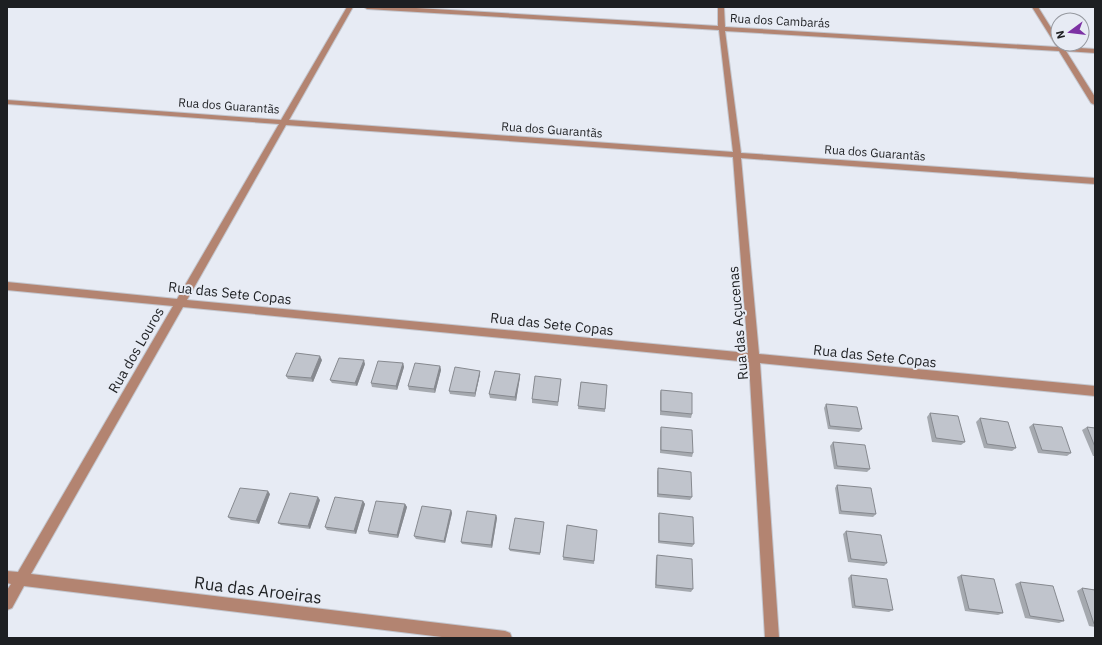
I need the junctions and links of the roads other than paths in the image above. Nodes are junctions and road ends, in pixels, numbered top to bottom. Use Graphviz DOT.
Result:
graph roads {
  1 [pos="350,7"];
  2 [pos="367,7"];
  3 [pos="721,7"];
  4 [pos="1035,7"];
  5 [pos="721,28"];
  6 [pos="1050,31"];
  7 [pos="1050,46"];
  8 [pos="1063,52"];
  9 [pos="7,102"];
  10 [pos="1095,103"];
  11 [pos="283,122"];
  12 [pos="738,155"];
  13 [pos="1095,181"];
  14 [pos="7,286"];
  15 [pos="180,302"];
  16 [pos="755,358"];
  17 [pos="1095,391"];
  18 [pos="7,577"];
  19 [pos="21,579"];
  20 [pos="7,603"];
  21 [pos="505,638"];
  22 [pos="772,638"];
  1 -- 11 [label="street, Rua dos Louros"];
  2 -- 5 [label="street, Rua dos Cambarás"];
  3 -- 5 [label="street, Rua das Açucenas"];
  4 -- 6 [label="street"];
  5 -- 7 [label="street, Rua dos Cambarás"];
  5 -- 12 [label="street, Rua das Açucenas"];
  8 -- 10 [label="street"];
  9 -- 11 [label="street, Rua dos Guarantãs"];
  11 -- 12 [label="street, Rua dos Guarantãs"];
  11 -- 15 [label="street, Rua dos Louros"];
  12 -- 13 [label="street, Rua dos Guarantãs"];
  12 -- 16 [label="street, Rua das Açucenas"];
  14 -- 15 [label="street, Rua das Sete Copas"];
  15 -- 16 [label="street, Rua das Sete Copas"];
  15 -- 19 [label="street, Rua dos Louros"];
  16 -- 17 [label="street, Rua das Sete Copas"];
  16 -- 22 [label="street, Rua das Açucenas"];
  18 -- 19 [label="street, Rua das Aroeiras"];
  19 -- 20 [label="street, Rua dos Louros"];
  19 -- 21 [label="street, Rua das Aroeiras"];
}
